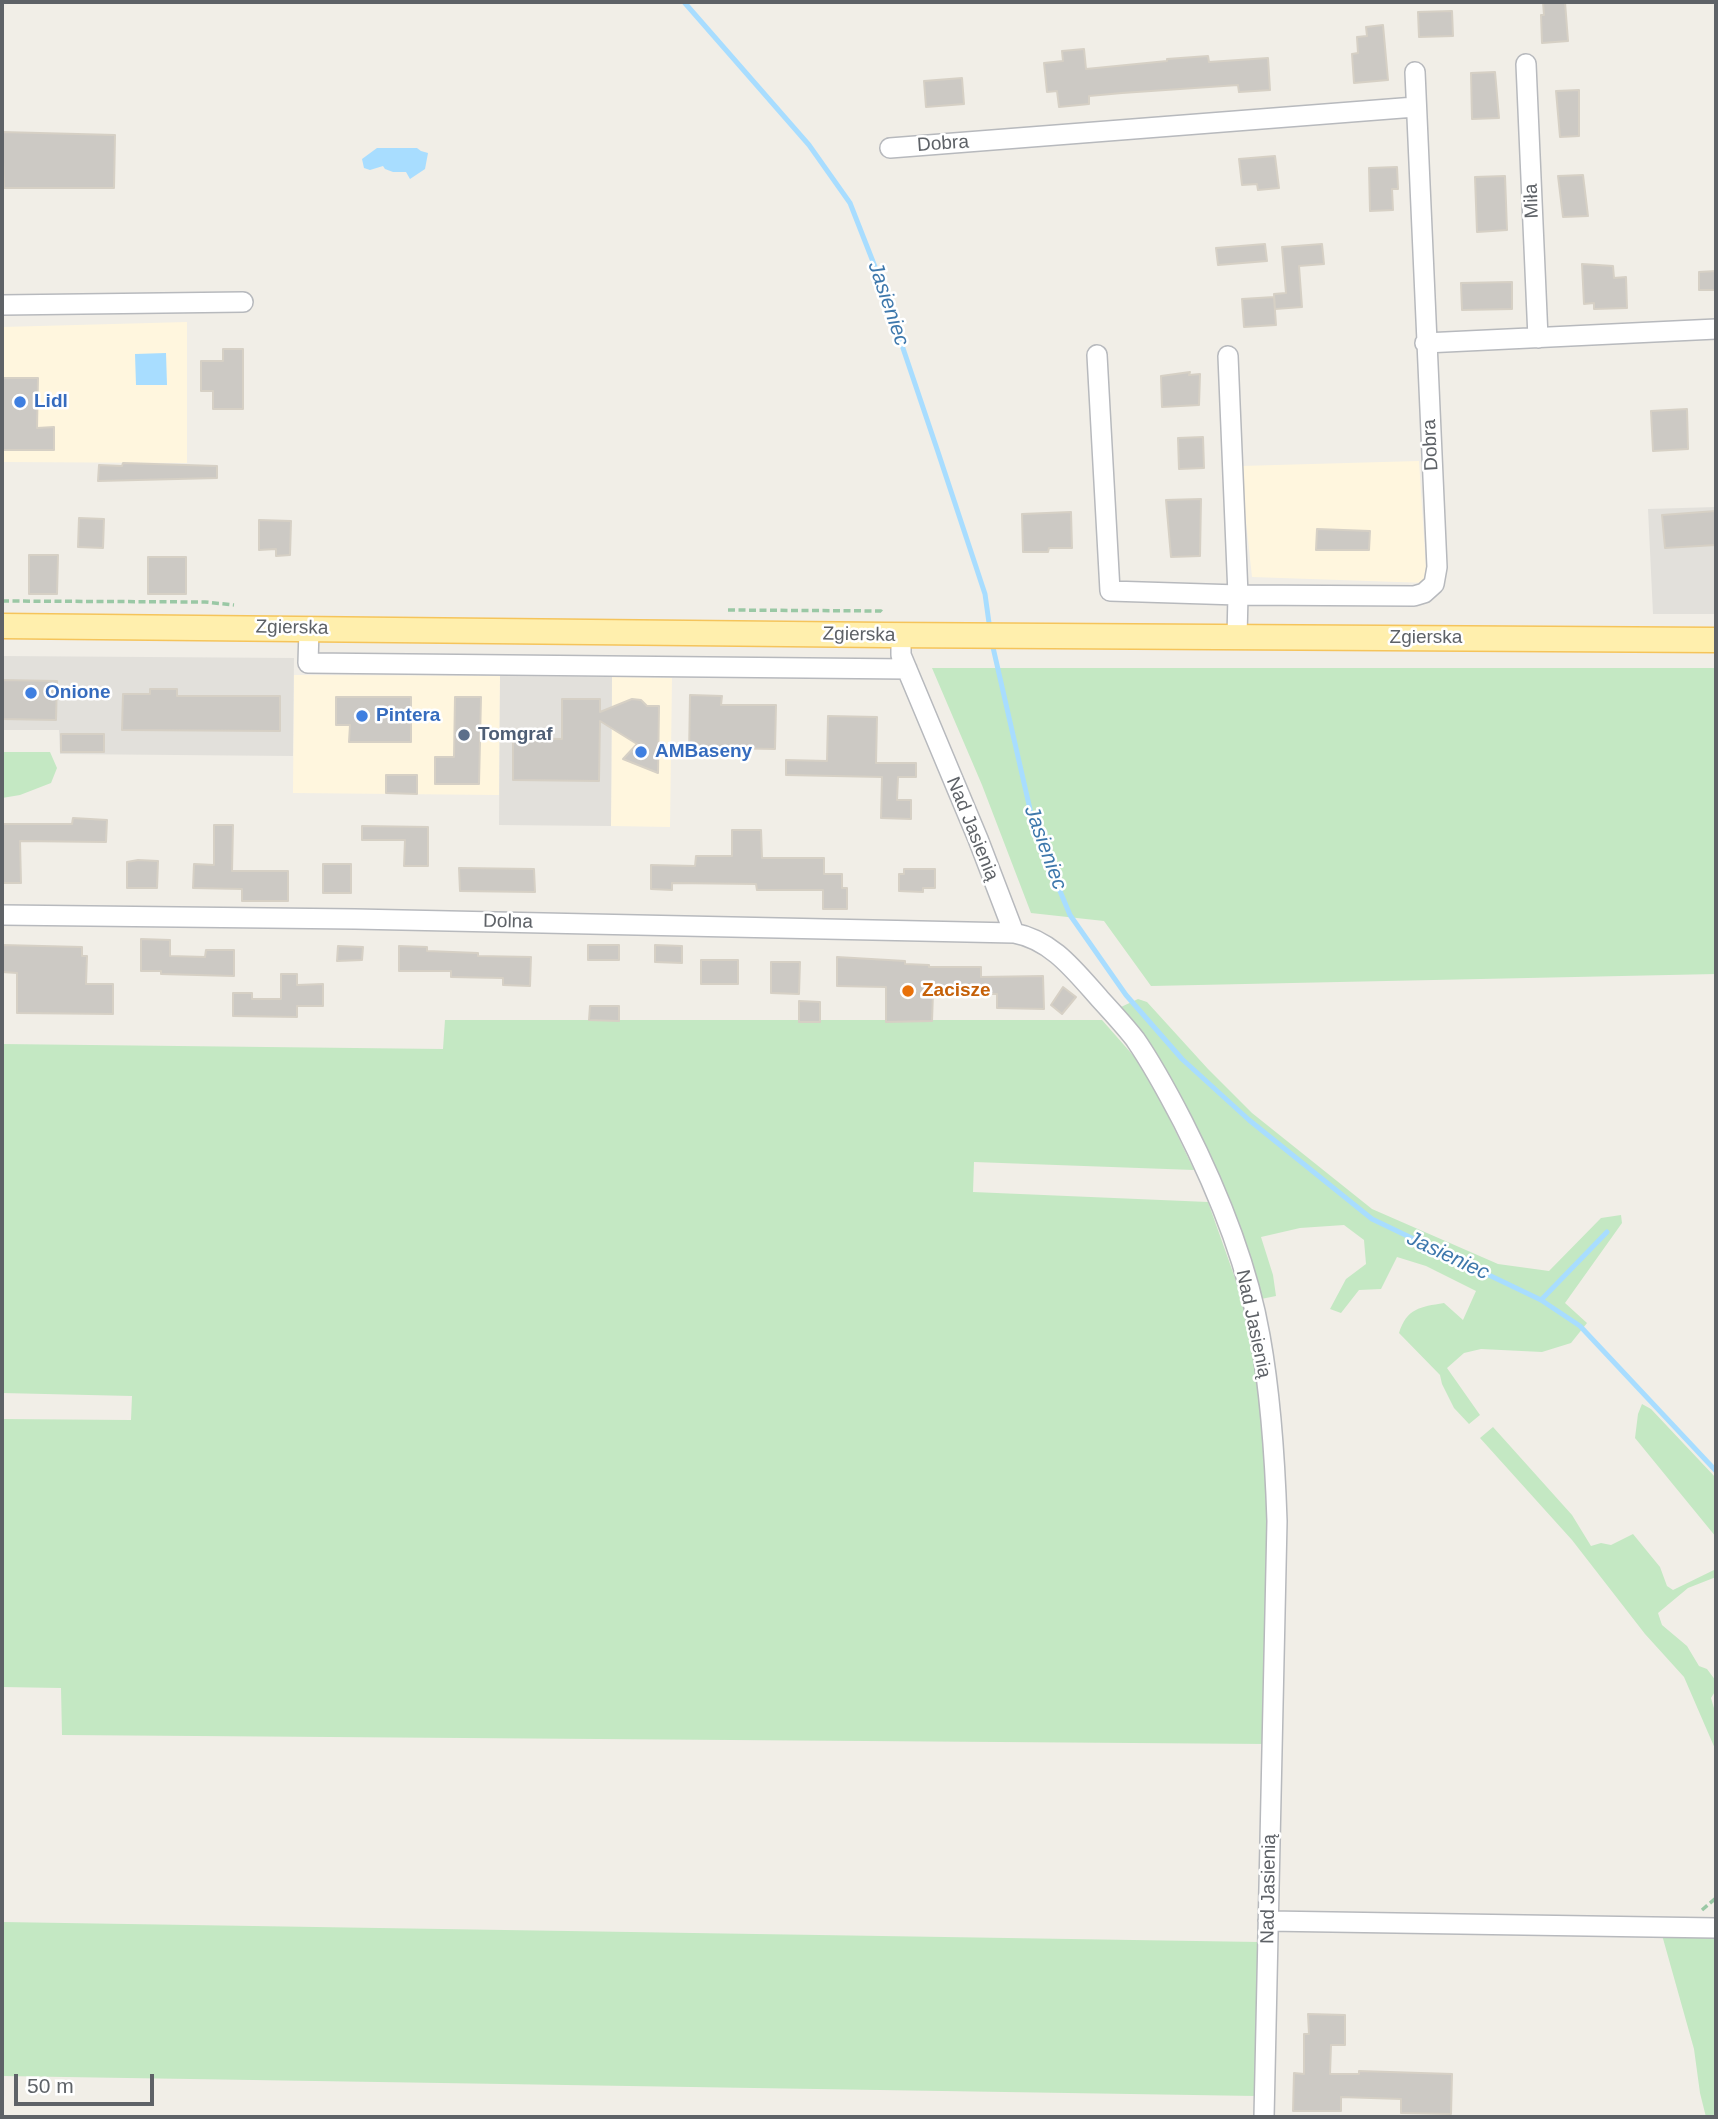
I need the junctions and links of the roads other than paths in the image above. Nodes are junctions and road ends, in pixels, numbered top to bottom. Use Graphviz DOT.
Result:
graph roads {
  1 [pos="1526,64"];
  2 [pos="1415,72"];
  3 [pos="1415,107"];
  4 [pos="890,148"];
  5 [pos="243,302"];
  6 [pos="2,305"];
  7 [pos="1716,329"];
  8 [pos="1538,338"];
  9 [pos="1426,343"];
  10 [pos="1097,355"];
  11 [pos="1228,356"];
  12 [pos="1238,595"];
  13 [pos="2,626"];
  14 [pos="309,629"];
  15 [pos="901,635"];
  16 [pos="1237,637"];
  17 [pos="1716,640"];
  18 [pos="907,669"];
  19 [pos="2,915"];
  20 [pos="1013,933"];
  21 [pos="1268,1921"];
  22 [pos="1716,1928"];
  23 [pos="1264,2117"];
  1 -- 8 [label="street, Miła"];
  2 -- 3 [label="street, Dobra"];
  3 -- 4 [label="street, Dobra"];
  3 -- 9 [label="street, Dobra"];
  5 -- 6 [label="street"];
  7 -- 8 [label="street"];
  8 -- 9 [label="street"];
  9 -- 12 [label="street, Dobra"];
  10 -- 12 [label="street"];
  11 -- 12 [label="street"];
  12 -- 16 [label="street"];
  13 -- 14 [label="main road, Zgierska"];
  14 -- 15 [label="main road, Zgierska"];
  14 -- 18 [label="street"];
  15 -- 16 [label="main road, Zgierska"];
  15 -- 18 [label="street, Nad Jasienią"];
  16 -- 17 [label="main road, Zgierska"];
  18 -- 20 [label="street, Nad Jasienią"];
  19 -- 20 [label="street, Dolna"];
  20 -- 21 [label="street, Nad Jasienią"];
  21 -- 22 [label="street"];
  21 -- 23 [label="street, Nad Jasienią"];
}
